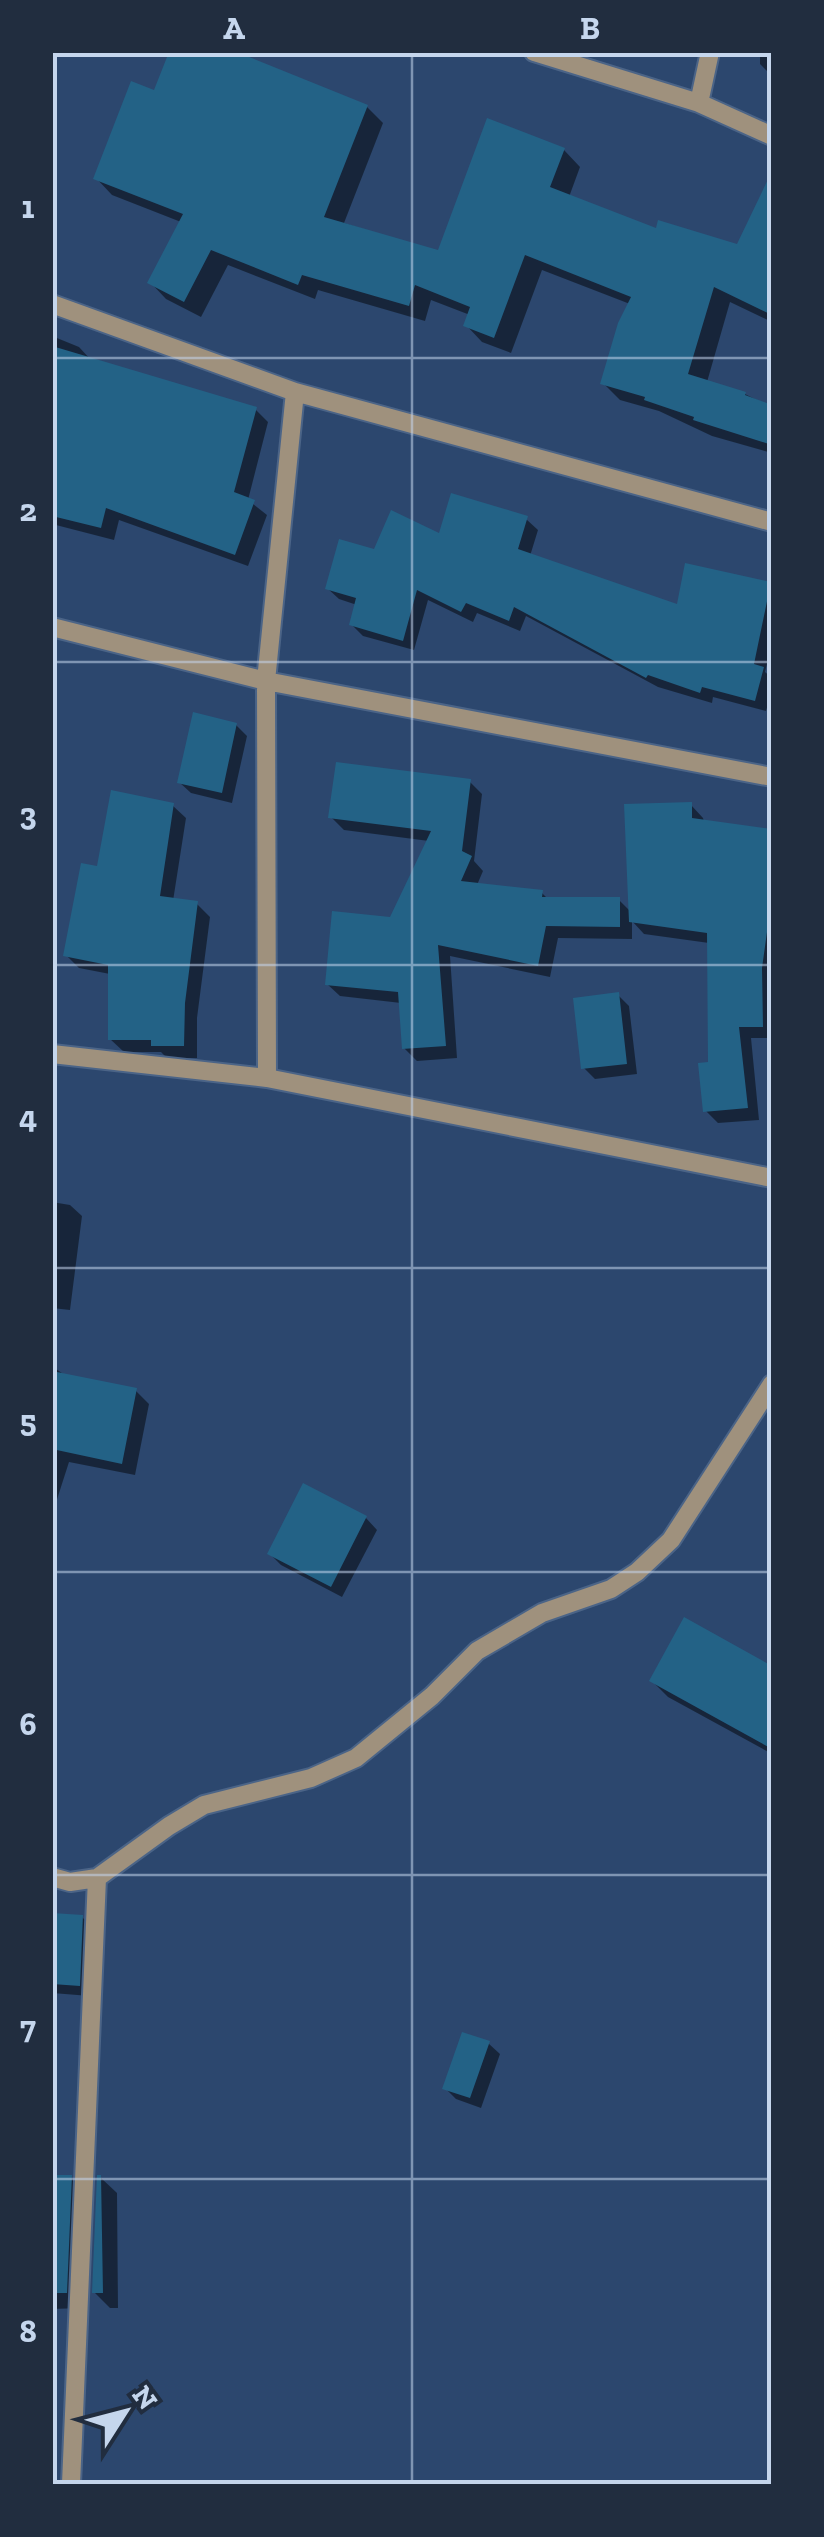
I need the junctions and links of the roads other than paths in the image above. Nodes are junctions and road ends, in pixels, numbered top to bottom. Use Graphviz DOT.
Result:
graph roads {
  1 [pos="534,52"];
  2 [pos="710,52"];
  3 [pos="699,104"];
  4 [pos="772,136"];
  5 [pos="52,304"];
  6 [pos="295,392"];
  7 [pos="772,522"];
  8 [pos="52,627"];
  9 [pos="266,681"];
  10 [pos="772,777"];
  11 [pos="52,1054"];
  12 [pos="267,1078"];
  13 [pos="772,1178"];
  14 [pos="772,1384"];
  15 [pos="52,1878"];
  16 [pos="98,1878"];
  17 [pos="71,2484"];
  1 -- 3 [label="street"];
  2 -- 3 [label="street"];
  3 -- 4 [label="street"];
  5 -- 6 [label="street"];
  6 -- 7 [label="street"];
  6 -- 9 [label="street"];
  8 -- 9 [label="street"];
  9 -- 10 [label="street"];
  9 -- 12 [label="street"];
  11 -- 12 [label="street"];
  12 -- 13 [label="street"];
  14 -- 16 [label="street"];
  15 -- 16 [label="street"];
  16 -- 17 [label="street"];
}
